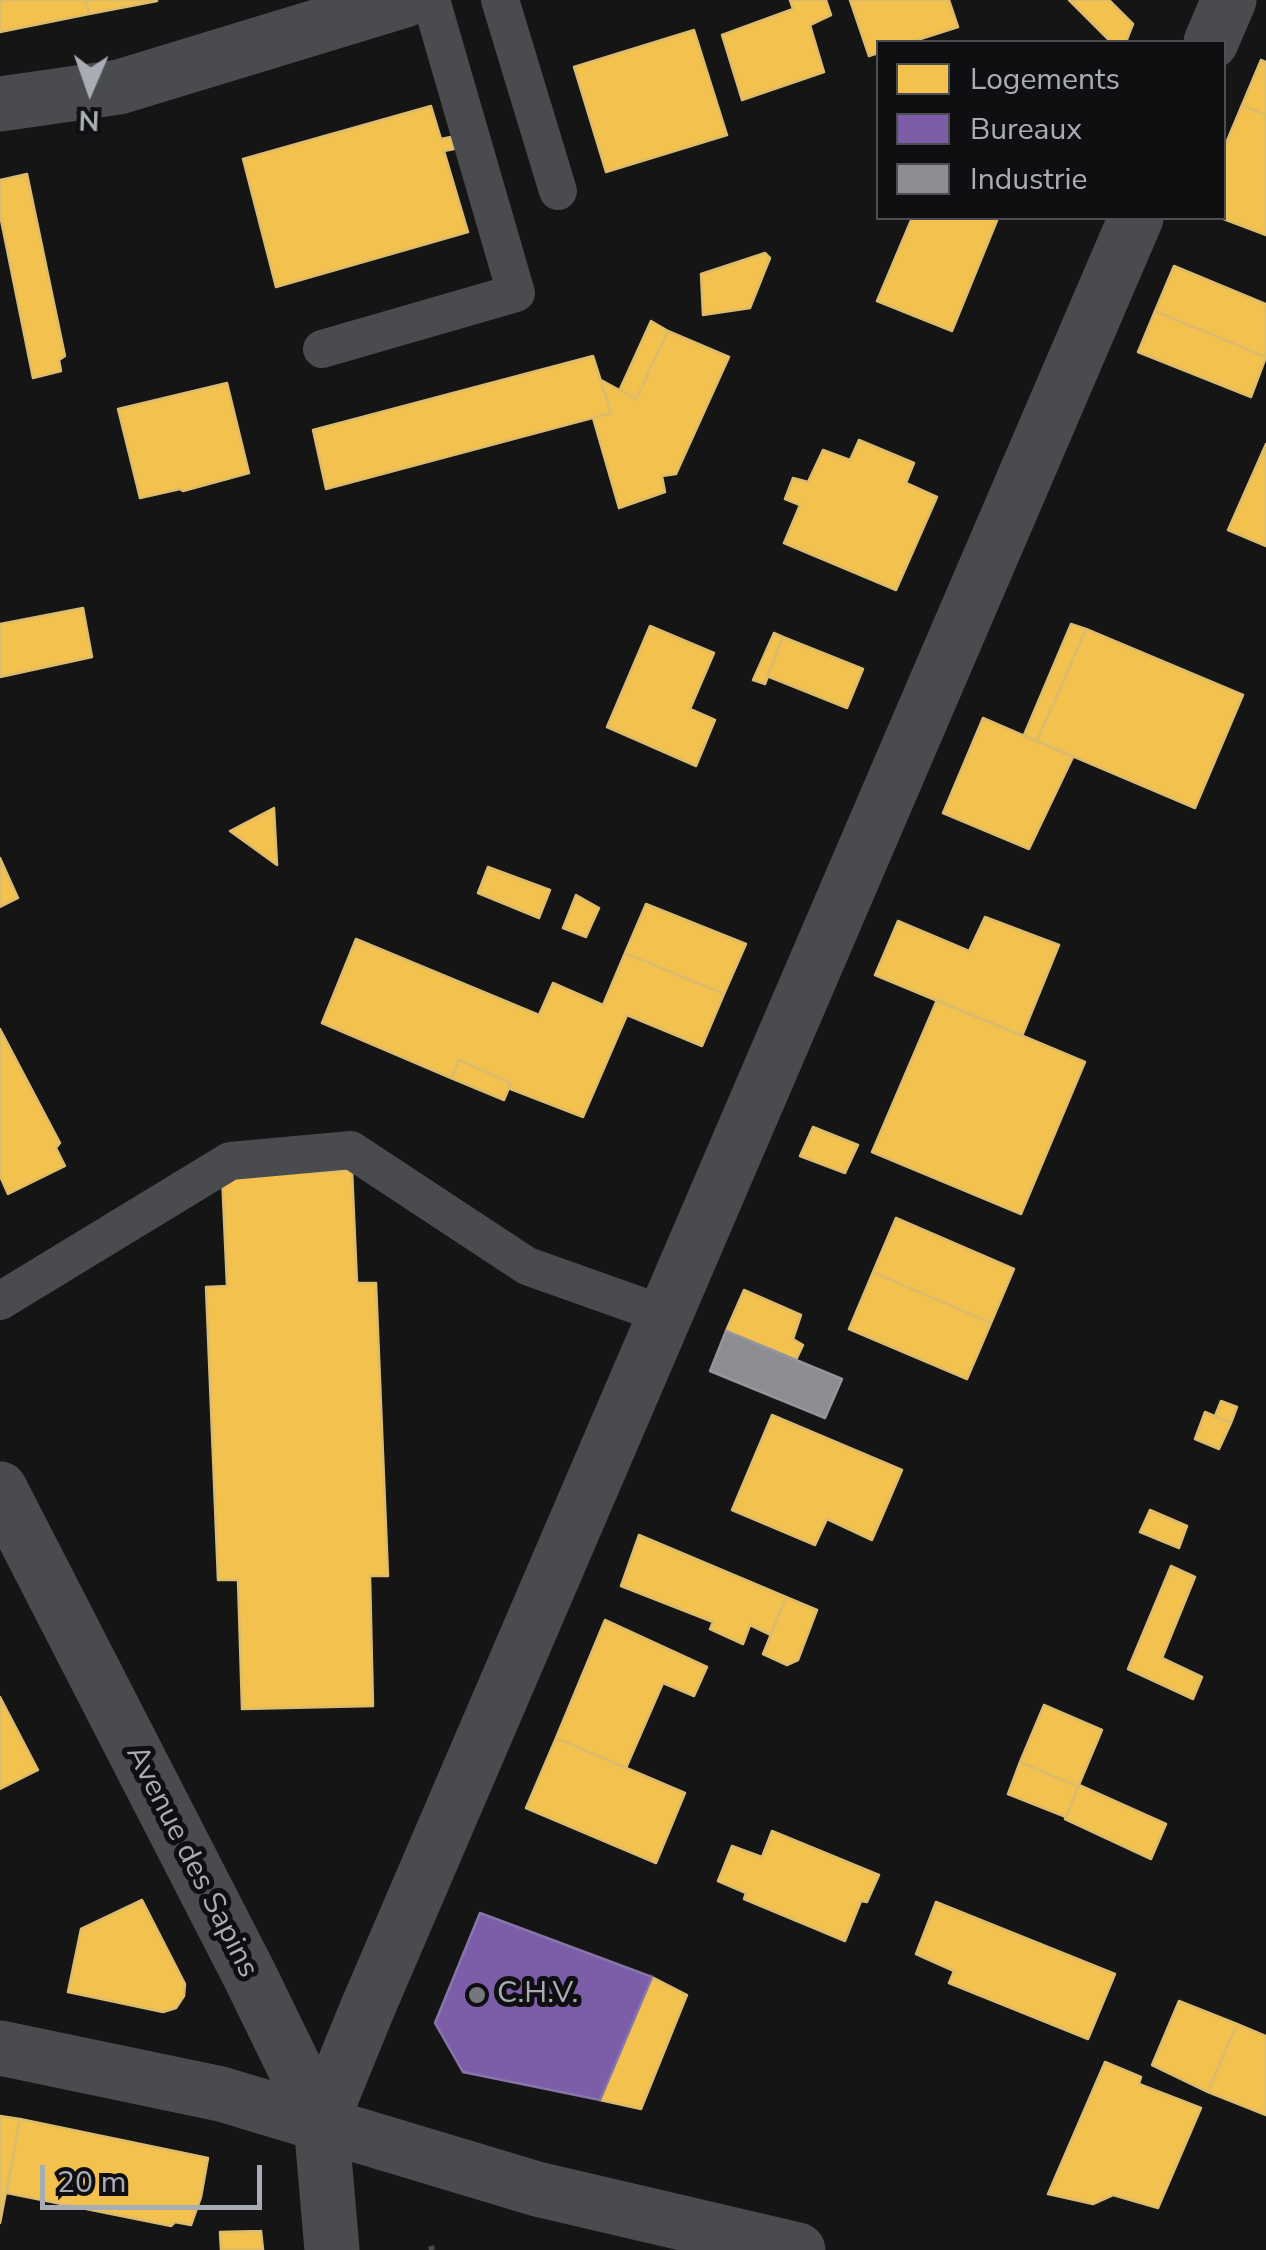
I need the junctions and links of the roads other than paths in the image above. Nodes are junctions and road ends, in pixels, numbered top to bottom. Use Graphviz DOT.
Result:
graph roads {
  1 [pos="406,0"];
  2 [pos="431,0"];
  3 [pos="500,0"];
  4 [pos="1229,0"];
  5 [pos="1212,40"];
  6 [pos="0,104"];
  7 [pos="558,191"];
  8 [pos="1135,220"];
  9 [pos="322,349"];
  10 [pos="0,1301"];
  11 [pos="665,1315"];
  12 [pos="0,1489"];
  13 [pos="0,2048"];
  14 [pos="322,2122"];
  15 [pos="332,2250"];
  16 [pos="798,2250"];
  1 -- 6 [label="street"];
  2 -- 9 [label="lane"];
  3 -- 7 [label="lane"];
  4 -- 5 [label="street"];
  8 -- 11 [label="street"];
  10 -- 11 [label="lane"];
  11 -- 14 [label="street"];
  12 -- 14 [label="street, Avenue des Sapins"];
  13 -- 14 [label="street"];
  14 -- 15 [label="street, Avenue des Sapins"];
  14 -- 16 [label="street"];
}
